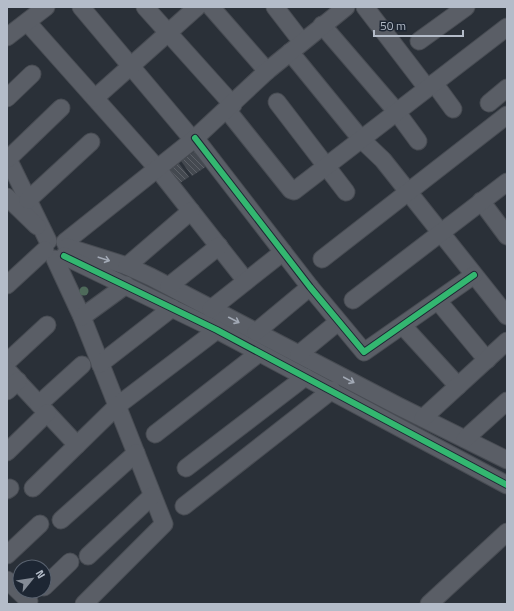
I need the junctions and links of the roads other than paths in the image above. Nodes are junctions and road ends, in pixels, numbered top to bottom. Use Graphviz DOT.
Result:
graph roads {
  1 [pos="82,7"];
  2 [pos="144,7"];
  3 [pos="197,7"];
  4 [pos="211,7"];
  5 [pos="275,7"];
  6 [pos="365,7"];
  7 [pos="466,7"];
  8 [pos="342,8"];
  9 [pos="33,13"];
  10 [pos="322,25"];
  11 [pos="507,27"];
  12 [pos="168,33"];
  13 [pos="7,38"];
  14 [pos="419,41"];
  15 [pos="296,47"];
  16 [pos="131,66"];
  17 [pos="267,71"];
  18 [pos="32,74"];
  19 [pos="430,85"];
  20 [pos="507,88"];
  21 [pos="7,98"];
  22 [pos="95,98"];
  23 [pos="277,102"];
  24 [pos="488,103"];
  25 [pos="230,107"];
  26 [pos="61,108"];
  27 [pos="452,108"];
  28 [pos="396,111"];
  29 [pos="507,115"];
  30 [pos="194,139"];
  31 [pos="361,139"];
  32 [pos="418,141"];
  33 [pos="91,142"];
  34 [pos="8,158"];
  35 [pos="327,165"];
  36 [pos="157,168"];
  37 [pos="507,182"];
  38 [pos="346,192"];
  39 [pos="408,192"];
  40 [pos="482,201"];
  41 [pos="14,202"];
  42 [pos="191,211"];
  43 [pos="440,233"];
  44 [pos="507,236"];
  45 [pos="219,246"];
  46 [pos="56,247"];
  47 [pos="283,252"];
  48 [pos="322,259"];
  49 [pos="127,266"];
  50 [pos="474,276"];
  51 [pos="246,281"];
  52 [pos="7,285"];
  53 [pos="126,285"];
  54 [pos="169,286"];
  55 [pos="310,287"];
  56 [pos="353,300"];
  57 [pos="438,301"];
  58 [pos="172,308"];
  59 [pos="211,309"];
  60 [pos="507,316"];
  61 [pos="82,317"];
  62 [pos="338,322"];
  63 [pos="47,325"];
  64 [pos="403,326"];
  65 [pos="217,330"];
  66 [pos="256,332"];
  67 [pos="507,341"];
  68 [pos="259,353"];
  69 [pos="299,354"];
  70 [pos="487,360"];
  71 [pos="7,362"];
  72 [pos="100,364"];
  73 [pos="82,365"];
  74 [pos="305,377"];
  75 [pos="11,381"];
  76 [pos="458,386"];
  77 [pos="332,390"];
  78 [pos="381,397"];
  79 [pos="507,401"];
  80 [pos="117,406"];
  81 [pos="43,408"];
  82 [pos="374,412"];
  83 [pos="423,418"];
  84 [pos="155,434"];
  85 [pos="465,439"];
  86 [pos="77,445"];
  87 [pos="7,452"];
  88 [pos="136,453"];
  89 [pos="506,459"];
  90 [pos="186,468"];
  91 [pos="500,482"];
  92 [pos="33,488"];
  93 [pos="152,496"];
  94 [pos="184,506"];
  95 [pos="60,520"];
  96 [pos="40,524"];
  97 [pos="507,532"];
  98 [pos="7,555"];
  99 [pos="88,556"];
  100 [pos="70,562"];
  101 [pos="52,579"];
  102 [pos="84,604"];
  103 [pos="429,604"];
  1 -- 16 [label="street"];
  2 -- 12 [label="street"];
  3 -- 12 [label="street"];
  4 -- 17 [label="street"];
  5 -- 15 [label="street"];
  6 -- 19 [label="street"];
  7 -- 14 [label="street"];
  8 -- 10 [label="street"];
  9 -- 13 [label="street"];
  9 -- 22 [label="street"];
  10 -- 15 [label="street"];
  10 -- 28 [label="street"];
  11 -- 19 [label="street"];
  12 -- 16 [label="street"];
  12 -- 25 [label="street"];
  15 -- 17 [label="street"];
  15 -- 31 [label="street"];
  16 -- 22 [label="street"];
  16 -- 30 [label="street"];
  17 -- 25 [label="street"];
  18 -- 21 [label="street"];
  19 -- 27 [label="street"];
  19 -- 28 [label="street"];
  20 -- 24 [label="street"];
  22 -- 36 [label="street"];
  23 -- 35 [label="street"];
  25 -- 30 [label="street"];
  25 -- 35 [label="street"];
  26 -- 34 [label="street"];
  28 -- 31 [label="street"];
  28 -- 32 [label="street"];
  29 -- 39 [label="street"];
  30 -- 36 [label="street"];
  30 -- 47 [label="street"];
  31 -- 35 [label="street"];
  31 -- 39 [label="street"];
  33 -- 41 [label="street"];
  34 -- 41 [label="street"];
  35 -- 38 [label="street"];
  36 -- 42 [label="street"];
  36 -- 46 [label="street"];
  37 -- 40 [label="street"];
  39 -- 43 [label="street"];
  39 -- 48 [label="street"];
  40 -- 43 [label="street"];
  40 -- 44 [label="street"];
  41 -- 46 [label="street"];
  42 -- 45 [label="street"];
  42 -- 49 [label="street"];
  43 -- 50 [label="street"];
  43 -- 56 [label="street"];
  45 -- 51 [label="street"];
  45 -- 54 [label="street"];
  46 -- 49 [label="street, one-way"];
  46 -- 52 [label="street"];
  46 -- 53 [label="street"];
  46 -- 61 [label="street"];
  47 -- 51 [label="street"];
  47 -- 55 [label="street"];
  49 -- 54 [label="street"];
  50 -- 57 [label="street"];
  50 -- 60 [label="street"];
  51 -- 59 [label="street"];
  53 -- 58 [label="street"];
  53 -- 61 [label="street"];
  54 -- 59 [label="street"];
  55 -- 62 [label="street"];
  55 -- 66 [label="street"];
  57 -- 64 [label="street"];
  57 -- 70 [label="street"];
  58 -- 65 [label="street"];
  58 -- 72 [label="street"];
  59 -- 66 [label="street, one-way"];
  61 -- 72 [label="street"];
  62 -- 64 [label="street"];
  62 -- 69 [label="street"];
  63 -- 71 [label="street"];
  64 -- 76 [label="street"];
  65 -- 68 [label="street"];
  65 -- 80 [label="street"];
  66 -- 69 [label="street"];
  67 -- 70 [label="street"];
  68 -- 74 [label="street"];
  68 -- 84 [label="street"];
  69 -- 78 [label="street, one-way"];
  70 -- 76 [label="street"];
  72 -- 80 [label="street"];
  73 -- 81 [label="street"];
  74 -- 77 [label="street"];
  74 -- 90 [label="street"];
  75 -- 81 [label="street"];
  76 -- 83 [label="street"];
  77 -- 82 [label="street"];
  77 -- 94 [label="street"];
  78 -- 82 [label="street"];
  78 -- 83 [label="street"];
  79 -- 85 [label="street"];
  80 -- 86 [label="street"];
  80 -- 88 [label="street"];
  81 -- 86 [label="street"];
  81 -- 87 [label="street"];
  82 -- 91 [label="street"];
  83 -- 85 [label="street"];
  85 -- 89 [label="street"];
  86 -- 92 [label="street"];
  88 -- 93 [label="street"];
  88 -- 95 [label="street"];
  89 -- 91 [label="street"];
  93 -- 99 [label="street"];
  93 -- 102 [label="street"];
  96 -- 98 [label="street"];
  97 -- 103 [label="street"];
  100 -- 101 [label="street"];
}
